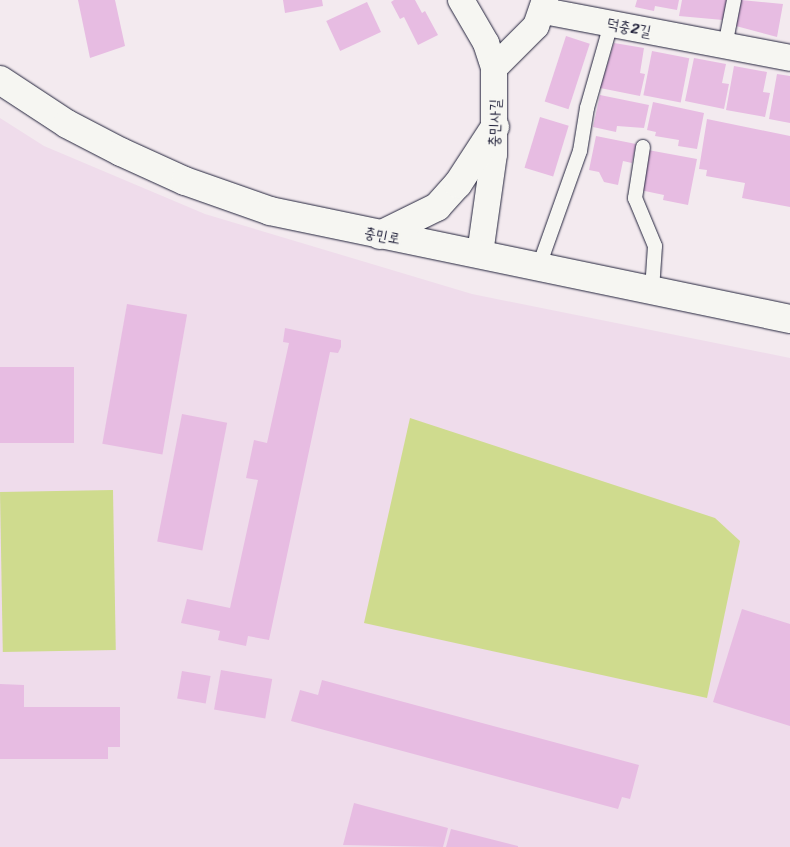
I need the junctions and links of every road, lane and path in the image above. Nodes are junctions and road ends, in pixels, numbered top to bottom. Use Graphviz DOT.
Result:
graph roads {
  1 [pos="461,0"];
  2 [pos="734,0"];
  3 [pos="544,5"];
  4 [pos="611,24"];
  5 [pos="725,46"];
  6 [pos="790,58"];
  7 [pos="494,68"];
  8 [pos="0,80"];
  9 [pos="496,127"];
  10 [pos="644,147"];
  11 [pos="380,235"];
  12 [pos="480,254"];
  13 [pos="539,266"];
  14 [pos="652,290"];
  15 [pos="790,319"];
  1 -- 7 [label="street, 충민사길"];
  2 -- 5 [label="lane"];
  3 -- 4 [label="street, 덕충2길"];
  3 -- 7 [label="street, 덕충2길"];
  4 -- 5 [label="street, 덕충2길"];
  4 -- 13 [label="lane"];
  5 -- 6 [label="street, 덕충2길"];
  7 -- 9 [label="street, 충민사길"];
  8 -- 11 [label="street, 충민로"];
  9 -- 11 [label="street"];
  9 -- 12 [label="street, 충민사길"];
  10 -- 14 [label="lane"];
  11 -- 12 [label="street, 충민로"];
  12 -- 13 [label="street, 충민로"];
  13 -- 14 [label="street, 충민로"];
  14 -- 15 [label="street, 충민로"];
}
